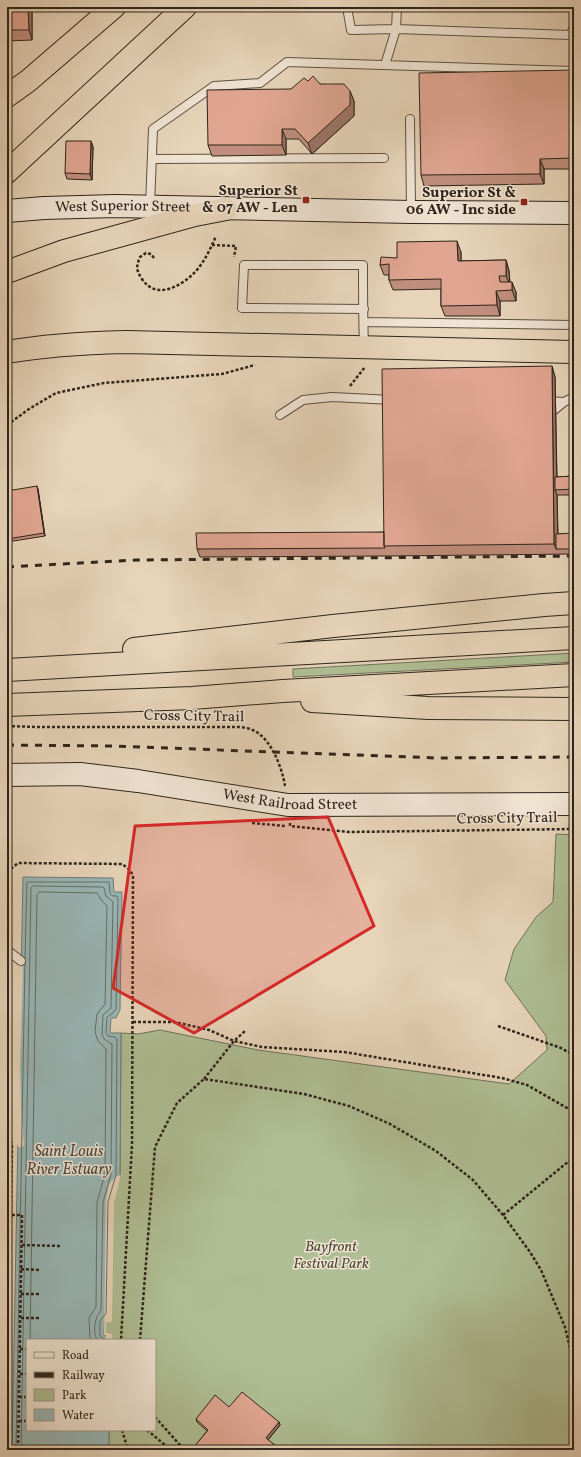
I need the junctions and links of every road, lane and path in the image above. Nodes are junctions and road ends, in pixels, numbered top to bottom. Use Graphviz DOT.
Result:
graph roads {
  1 [pos="114,7"];
  2 [pos="185,7"];
  3 [pos="347,7"];
  4 [pos="397,7"];
  5 [pos="396,29"];
  6 [pos="572,32"];
  7 [pos="385,66"];
  8 [pos="574,71"];
  9 [pos="12,92"];
  10 [pos="410,120"];
  11 [pos="384,158"];
  12 [pos="152,159"];
  13 [pos="7,172"];
  14 [pos="150,207"];
  15 [pos="226,209"];
  16 [pos="7,211"];
  17 [pos="410,212"];
  18 [pos="574,213"];
  19 [pos="216,236"];
  20 [pos="212,245"];
  21 [pos="236,246"];
  22 [pos="154,258"];
  23 [pos="7,272"];
  24 [pos="364,309"];
  25 [pos="364,322"];
  26 [pos="574,325"];
  27 [pos="7,352"];
  28 [pos="574,352"];
  29 [pos="364,361"];
  30 [pos="256,365"];
  31 [pos="574,397"];
  32 [pos="341,398"];
  33 [pos="386,400"];
  34 [pos="401,400"];
  35 [pos="538,400"];
  36 [pos="564,402"];
  37 [pos="395,407"];
  38 [pos="280,415"];
  39 [pos="543,420"];
  40 [pos="7,425"];
  41 [pos="574,603"];
  42 [pos="574,638"];
  43 [pos="47,667"];
  44 [pos="7,670"];
  45 [pos="574,675"];
  46 [pos="230,696"];
  47 [pos="7,705"];
  48 [pos="574,709"];
  49 [pos="7,726"];
  50 [pos="7,775"];
  51 [pos="574,804"];
  52 [pos="289,816"];
  53 [pos="252,823"];
  54 [pos="574,828"];
  55 [pos="7,872"];
  56 [pos="7,950"];
  57 [pos="21,961"];
  58 [pos="133,1022"];
  59 [pos="498,1026"];
  60 [pos="245,1031"];
  61 [pos="234,1041"];
  62 [pos="570,1053"];
  63 [pos="204,1079"];
  64 [pos="574,1112"];
  65 [pos="7,1126"];
  66 [pos="574,1157"];
  67 [pos="7,1215"];
  68 [pos="11,1215"];
  69 [pos="503,1215"];
  70 [pos="22,1245"];
  71 [pos="60,1246"];
  72 [pos="21,1269"];
  73 [pos="41,1270"];
  74 [pos="8,1280"];
  75 [pos="21,1294"];
  76 [pos="40,1294"];
  77 [pos="20,1318"];
  78 [pos="40,1318"];
  79 [pos="121,1339"];
  80 [pos="140,1339"];
  81 [pos="20,1349"];
  82 [pos="26,1349"];
  83 [pos="574,1365"];
  84 [pos="20,1374"];
  85 [pos="26,1374"];
  86 [pos="19,1397"];
  87 [pos="26,1397"];
  88 [pos="8,1416"];
  89 [pos="156,1418"];
  90 [pos="19,1421"];
  91 [pos="26,1421"];
  92 [pos="122,1431"];
  93 [pos="148,1431"];
  94 [pos="7,1450"];
  95 [pos="18,1450"];
  96 [pos="128,1450"];
  97 [pos="171,1450"];
  98 [pos="186,1450"];
  99 [pos="384,1450"];
  100 [pos="439,1450"];
  1 -- 9 [label="highway"];
  2 -- 13 [label="highway"];
  3 -- 5 [label="lane"];
  4 -- 5 [label="lane"];
  5 -- 6 [label="lane"];
  5 -- 7 [label="lane"];
  7 -- 8 [label="lane"];
  7 -- 12 [label="lane"];
  10 -- 17 [label="lane"];
  11 -- 12 [label="lane"];
  12 -- 14 [label="lane"];
  14 -- 15 [label="street, West Superior Street"];
  14 -- 16 [label="street, West Superior Street"];
  15 -- 17 [label="street, West Superior Street"];
  15 -- 23 [label="highway"];
  17 -- 18 [label="street, West Superior Street"];
  19 -- 20 [label="path"];
  20 -- 21 [label="path"];
  20 -- 22 [label="path"];
  24 -- 24 [label="lane"];
  24 -- 25 [label="lane"];
  25 -- 26 [label="lane"];
  25 -- 29 [label="lane"];
  27 -- 29 [label="highway"];
  28 -- 29 [label="highway"];
  29 -- 32 [label="path"];
  30 -- 40 [label="path"];
  31 -- 36 [label="lane"];
  32 -- 33 [label="lane"];
  32 -- 38 [label="lane"];
  33 -- 34 [label="lane"];
  33 -- 37 [label="lane"];
  35 -- 36 [label="lane"];
  36 -- 39 [label="lane"];
  41 -- 43 [label="highway"];
  42 -- 43 [label="highway"];
  43 -- 44 [label="highway"];
  45 -- 46 [label="highway"];
  46 -- 47 [label="highway"];
  46 -- 48 [label="highway"];
  49 -- 52 [label="path, Cross City Trail"];
  50 -- 52 [label="street, West Railroad Street"];
  51 -- 52 [label="street, West Railroad Street"];
  52 -- 53 [label="path"];
  52 -- 54 [label="path, Cross City Trail"];
  55 -- 58 [label="path"];
  56 -- 57 [label="lane"];
  58 -- 61 [label="path"];
  58 -- 79 [label="path"];
  59 -- 62 [label="path"];
  60 -- 61 [label="path"];
  61 -- 63 [label="path"];
  61 -- 64 [label="path"];
  63 -- 69 [label="path"];
  63 -- 80 [label="path"];
  65 -- 68 [label="path"];
  66 -- 69 [label="path"];
  67 -- 68 [label="path"];
  68 -- 70 [label="path"];
  68 -- 74 [label="path"];
  69 -- 83 [label="path"];
  70 -- 71 [label="path"];
  70 -- 72 [label="path"];
  72 -- 73 [label="path"];
  72 -- 75 [label="path"];
  74 -- 88 [label="path"];
  75 -- 76 [label="path"];
  75 -- 77 [label="path"];
  77 -- 78 [label="path"];
  77 -- 81 [label="path"];
  81 -- 82 [label="path"];
  81 -- 84 [label="path"];
  84 -- 85 [label="path"];
  84 -- 86 [label="path"];
  86 -- 87 [label="path"];
  86 -- 90 [label="path"];
  88 -- 94 [label="path"];
  89 -- 98 [label="path"];
  90 -- 91 [label="path"];
  90 -- 95 [label="path"];
  92 -- 96 [label="path"];
  93 -- 97 [label="path"];
  99 -- 100 [label="path"];
}
